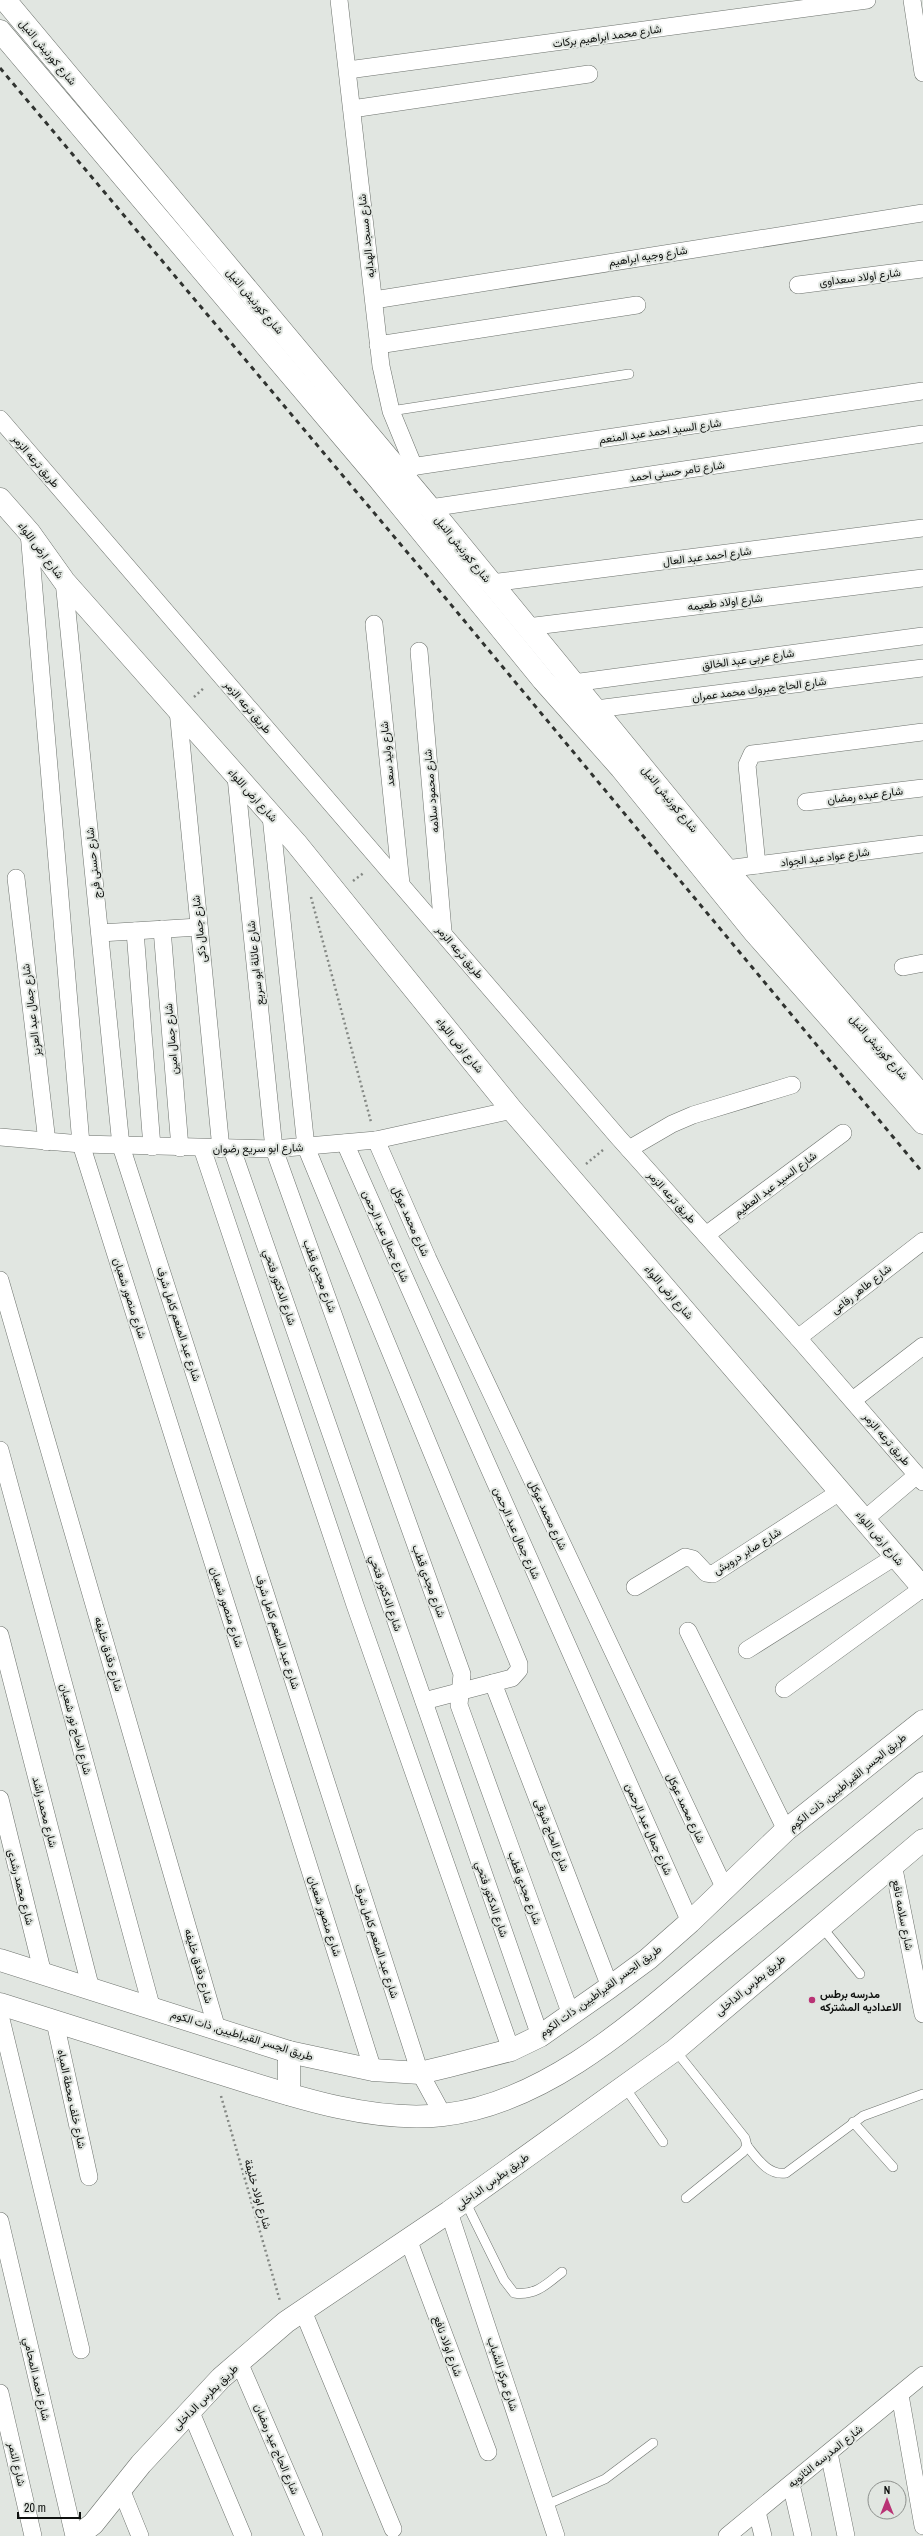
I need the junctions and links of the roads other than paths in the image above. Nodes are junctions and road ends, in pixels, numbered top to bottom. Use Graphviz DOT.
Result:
graph roads {
  1 [pos="339,0"];
  2 [pos="867,0"];
  3 [pos="912,0"];
  4 [pos="8,2"];
  5 [pos="0,31"];
  6 [pos="921,40"];
  7 [pos="348,70"];
  8 [pos="923,73"];
  9 [pos="589,74"];
  10 [pos="352,109"];
  11 [pos="923,213"];
  12 [pos="923,269"];
  13 [pos="798,285"];
  14 [pos="374,300"];
  15 [pos="637,305"];
  16 [pos="378,345"];
  17 [pos="629,374"];
  18 [pos="923,391"];
  19 [pos="391,411"];
  20 [pos="0,419"];
  21 [pos="923,434"];
  22 [pos="405,468"];
  23 [pos="0,499"];
  24 [pos="430,508"];
  25 [pos="923,528"];
  26 [pos="29,532"];
  27 [pos="923,578"];
  28 [pos="64,581"];
  29 [pos="491,583"];
  30 [pos="374,624"];
  31 [pos="526,627"];
  32 [pos="923,636"];
  33 [pos="419,651"];
  34 [pos="923,668"];
  35 [pos="573,683"];
  36 [pos="596,709"];
  37 [pos="178,710"];
  38 [pos="923,732"];
  39 [pos="236,777"];
  40 [pos="923,788"];
  41 [pos="806,802"];
  42 [pos="272,816"];
  43 [pos="923,844"];
  44 [pos="757,865"];
  45 [pos="726,869"];
  46 [pos="16,878"];
  47 [pos="401,884"];
  48 [pos="199,927"];
  49 [pos="162,929"];
  50 [pos="135,931"];
  51 [pos="443,931"];
  52 [pos="100,934"];
  53 [pos="923,963"];
  54 [pos="902,967"];
  55 [pos="792,1085"];
  56 [pos="920,1090"];
  57 [pos="512,1110"];
  58 [pos="923,1123"];
  59 [pos="843,1133"];
  60 [pos="0,1137"];
  61 [pos="376,1140"];
  62 [pos="47,1142"];
  63 [pos="344,1143"];
  64 [pos="624,1143"];
  65 [pos="81,1144"];
  66 [pos="122,1146"];
  67 [pos="152,1147"];
  68 [pos="306,1147"];
  69 [pos="180,1148"];
  70 [pos="202,1148"];
  71 [pos="226,1149"];
  72 [pos="274,1149"];
  73 [pos="706,1235"];
  74 [pos="923,1241"];
  75 [pos="0,1280"];
  76 [pos="798,1338"];
  77 [pos="923,1346"];
  78 [pos="853,1400"];
  79 [pos="0,1450"];
  80 [pos="920,1479"];
  81 [pos="841,1491"];
  82 [pos="864,1519"];
  83 [pos="896,1556"];
  84 [pos="635,1587"];
  85 [pos="923,1588"];
  86 [pos="688,1631"];
  87 [pos="0,1635"];
  88 [pos="747,1650"];
  89 [pos="493,1683"];
  90 [pos="784,1689"];
  91 [pos="462,1690"];
  92 [pos="424,1701"];
  93 [pos="923,1721"];
  94 [pos="923,1783"];
  95 [pos="0,1800"];
  96 [pos="786,1830"];
  97 [pos="923,1840"];
  98 [pos="893,1864"];
  99 [pos="724,1887"];
  100 [pos="690,1922"];
  101 [pos="820,1926"];
  102 [pos="0,1960"];
  103 [pos="43,1974"];
  104 [pos="860,1974"];
  105 [pos="610,1987"];
  106 [pos="91,1989"];
  107 [pos="0,2004"];
  108 [pos="152,2009"];
  109 [pos="923,2014"];
  110 [pos="0,2015"];
  111 [pos="571,2015"];
  112 [pos="55,2022"];
  113 [pos="217,2029"];
  114 [pos="540,2036"];
  115 [pos="511,2050"];
  116 [pos="675,2050"];
  117 [pos="289,2052"];
  118 [pos="373,2070"];
  119 [pos="420,2073"];
  120 [pos="624,2086"];
  121 [pos="289,2094"];
  122 [pos="923,2094"];
  123 [pos="443,2115"];
  124 [pos="853,2122"];
  125 [pos="663,2142"];
  126 [pos="747,2146"];
  127 [pos="893,2167"];
  128 [pos="89,2177"];
  129 [pos="686,2198"];
  130 [pos="457,2206"];
  131 [pos="0,2221"];
  132 [pos="408,2239"];
  133 [pos="562,2272"];
  134 [pos="295,2317"];
  135 [pos="81,2350"];
  136 [pos="239,2362"];
  137 [pos="923,2376"];
  138 [pos="0,2393"];
  139 [pos="900,2395"];
  140 [pos="190,2410"];
  141 [pos="653,2443"];
  142 [pos="488,2452"];
  143 [pos="829,2453"];
  144 [pos="791,2484"];
  145 [pos="122,2490"];
  146 [pos="546,2505"];
  147 [pos="757,2512"];
  148 [pos="923,2526"];
  149 [pos="393,2529"];
  150 [pos="33,2536"];
  151 [pos="75,2536"];
  152 [pos="140,2536"];
  153 [pos="242,2536"];
  154 [pos="314,2536"];
  155 [pos="556,2536"];
  156 [pos="727,2536"];
  157 [pos="763,2536"];
  158 [pos="803,2536"];
  159 [pos="846,2536"];
  1 -- 7 [label="street, شارع مسجد الهدايه"];
  2 -- 7 [label="street, شارع محمد ابراهيم بركات"];
  3 -- 6 [label="street"];
  4 -- 22 [label="street, شارع كورنيش النيل"];
  5 -- 58 [label="street, شارع كورنيش النيل"];
  6 -- 8 [label="street"];
  7 -- 10 [label="street, شارع مسجد الهدايه"];
  9 -- 10 [label="street"];
  10 -- 14 [label="street, شارع مسجد الهدايه"];
  11 -- 14 [label="street, شارع وجيه ابراهيم"];
  12 -- 13 [label="street, شارع اولاد سعداوى"];
  14 -- 16 [label="street, شارع مسجد الهدايه"];
  15 -- 16 [label="street"];
  16 -- 19 [label="street, شارع مسجد الهدايه"];
  17 -- 19 [label="lane"];
  18 -- 22 [label="street, شارع السيد احمد عبد المنعم"];
  19 -- 22 [label="street, شارع مسجد الهدايه"];
  20 -- 47 [label="street, طريق ترعه الزمر"];
  21 -- 24 [label="street, شارع تامر حسنى احمد"];
  22 -- 24 [label="street, شارع كورنيش النيل"];
  23 -- 26 [label="street, شارع ارض اللواء"];
  24 -- 29 [label="street, شارع كورنيش النيل"];
  25 -- 29 [label="street, شارع احمد عبد العال"];
  26 -- 28 [label="street, شارع ارض اللواء"];
  26 -- 65 [label="street, شارع منصور شعبان"];
  27 -- 31 [label="street, شارع اولاد طعيمه"];
  28 -- 37 [label="street, شارع ارض اللواء"];
  28 -- 52 [label="street, شارع حسنى فرج"];
  29 -- 31 [label="street, شارع كورنيش النيل"];
  30 -- 47 [label="street, شارع وليد سعد"];
  31 -- 35 [label="street, شارع كورنيش النيل"];
  32 -- 35 [label="street, شارع عربى عبد الخالق"];
  33 -- 51 [label="street, شارع محمود سلامه"];
  34 -- 36 [label="street, شارع الحاج مبروك محمد عمران"];
  35 -- 36 [label="street, شارع كورنيش النيل"];
  36 -- 45 [label="street, شارع كورنيش النيل"];
  37 -- 39 [label="street, شارع ارض اللواء"];
  37 -- 48 [label="street, شارع جمال ذكى"];
  38 -- 44 [label="street"];
  39 -- 42 [label="street, شارع ارض اللواء"];
  39 -- 72 [label="street, شارع عائلة ابو سريع"];
  40 -- 41 [label="street, شارع عبده رمضان"];
  42 -- 57 [label="street, شارع ارض اللواء"];
  42 -- 68 [label="street"];
  43 -- 44 [label="street, شارع عواد عبد الجواد"];
  44 -- 45 [label="street, شارع عواد عبد الجواد"];
  45 -- 56 [label="street, شارع كورنيش النيل"];
  46 -- 62 [label="street, شارع جمال عبد العزيز"];
  47 -- 51 [label="street, طريق ترعه الزمر"];
  48 -- 49 [label="street"];
  48 -- 71 [label="street, شارع جمال ذكى"];
  49 -- 50 [label="street"];
  49 -- 69 [label="street, شارع جمال امين"];
  50 -- 52 [label="street"];
  50 -- 67 [label="street"];
  51 -- 64 [label="street, طريق ترعه الزمر"];
  52 -- 66 [label="street, شارع حسنى فرج"];
  53 -- 54 [label="street"];
  55 -- 64 [label="street"];
  57 -- 61 [label="street, شارع ابو سريع رضوان"];
  57 -- 81 [label="street, شارع ارض اللواء"];
  59 -- 73 [label="street, شارع السيد عبد العظيم"];
  60 -- 62 [label="street, شارع ابو سريع رضوان"];
  61 -- 63 [label="street, شارع ابو سريع رضوان"];
  61 -- 99 [label="street, شارع محمد عوكل"];
  62 -- 65 [label="street, شارع ابو سريع رضوان"];
  63 -- 68 [label="street, شارع ابو سريع رضوان"];
  63 -- 100 [label="street, شارع جمال عبد الرحمن"];
  64 -- 73 [label="street, طريق ترعه الزمر"];
  65 -- 66 [label="street, شارع ابو سريع رضوان"];
  65 -- 118 [label="street, شارع منصور شعبان"];
  66 -- 67 [label="street, شارع ابو سريع رضوان"];
  66 -- 119 [label="street, شارع عبد المنعم كامل شرف"];
  67 -- 69 [label="street, شارع ابو سريع رضوان"];
  68 -- 72 [label="street, شارع ابو سريع رضوان"];
  68 -- 89 [label="street"];
  69 -- 70 [label="street, شارع ابو سريع رضوان"];
  70 -- 71 [label="street, شارع ابو سريع رضوان"];
  70 -- 115 [label="street"];
  71 -- 72 [label="street, شارع ابو سريع رضوان"];
  71 -- 92 [label="street, شارع الدكتور فتحي"];
  72 -- 91 [label="street, شارع مجدي قطب"];
  73 -- 76 [label="street, طريق ترعه الزمر"];
  74 -- 76 [label="street, شارع طاهر رفاعى"];
  75 -- 113 [label="street, شارع دقدق خليفه"];
  76 -- 78 [label="street, طريق ترعه الزمر"];
  77 -- 78 [label="street"];
  78 -- 80 [label="street, طريق ترعه الزمر"];
  79 -- 108 [label="street, شارع الحاج نور شعبان"];
  80 -- 82 [label="street"];
  81 -- 82 [label="street, شارع ارض اللواء"];
  81 -- 84 [label="street, شارع صابر درويش"];
  82 -- 83 [label="street, شارع ارض اللواء"];
  83 -- 85 [label="street, شارع ارض اللواء"];
  83 -- 88 [label="street"];
  85 -- 90 [label="street"];
  86 -- 96 [label="street"];
  87 -- 106 [label="street, شارع محمد راشد"];
  89 -- 91 [label="street"];
  89 -- 105 [label="street, شارع الحاج شوقى"];
  91 -- 92 [label="street"];
  91 -- 111 [label="street, شارع مجدي قطب"];
  92 -- 114 [label="street, شارع الدكتور فتحي"];
  93 -- 96 [label="street, طريق الجسر القيراطيين, ذات الكوم"];
  94 -- 123 [label="street"];
  95 -- 103 [label="street, شارع محمد رشدى"];
  96 -- 99 [label="street, طريق الجسر القيراطيين, ذات الكوم"];
  97 -- 98 [label="street, طريق بطرس الداخلى"];
  98 -- 101 [label="street, طريق بطرس الداخلى"];
  98 -- 109 [label="street, شارع سلامه نافع"];
  99 -- 100 [label="street, طريق الجسر القيراطيين, ذات الكوم"];
  100 -- 105 [label="street, طريق الجسر القيراطيين, ذات الكوم"];
  101 -- 104 [label="lane"];
  101 -- 116 [label="street, طريق بطرس الداخلى"];
  102 -- 103 [label="street, طريق الجسر القيراطيين, ذات الكوم"];
  103 -- 106 [label="street, طريق الجسر القيراطيين, ذات الكوم"];
  105 -- 111 [label="street, طريق الجسر القيراطيين, ذات الكوم"];
  106 -- 108 [label="street, طريق الجسر القيراطيين, ذات الكوم"];
  107 -- 112 [label="street"];
  108 -- 113 [label="street, طريق الجسر القيراطيين, ذات الكوم"];
  110 -- 135 [label="street"];
  111 -- 114 [label="street, طريق الجسر القيراطيين, ذات الكوم"];
  112 -- 121 [label="street"];
  112 -- 128 [label="street, شارع خلف محطة المياه"];
  113 -- 117 [label="street, طريق الجسر القيراطيين, ذات الكوم"];
  114 -- 115 [label="street, طريق الجسر القيراطيين, ذات الكوم"];
  115 -- 119 [label="street, طريق الجسر القيراطيين, ذات الكوم"];
  116 -- 120 [label="street, طريق بطرس الداخلى"];
  116 -- 126 [label="lane"];
  117 -- 118 [label="street, طريق الجسر القيراطيين, ذات الكوم"];
  117 -- 121 [label="street"];
  118 -- 119 [label="street, طريق الجسر القيراطيين, ذات الكوم"];
  119 -- 123 [label="street, شارع عبد المنعم كامل شرف"];
  120 -- 125 [label="lane"];
  120 -- 130 [label="street, طريق بطرس الداخلى"];
  121 -- 123 [label="street"];
  122 -- 124 [label="lane"];
  124 -- 126 [label="lane"];
  124 -- 127 [label="lane"];
  126 -- 129 [label="lane"];
  130 -- 132 [label="street, طريق بطرس الداخلى"];
  130 -- 133 [label="lane"];
  130 -- 146 [label="street, شارع مركز الشباب"];
  131 -- 151 [label="street, شارع احمد المحامي"];
  132 -- 134 [label="street, طريق بطرس الداخلى"];
  132 -- 142 [label="street, شارع اولاد نافع"];
  134 -- 136 [label="street, طريق بطرس الداخلى"];
  134 -- 149 [label="street"];
  136 -- 140 [label="street, طريق بطرس الداخلى"];
  136 -- 154 [label="street, شارع الحاج عيد رمضان"];
  137 -- 139 [label="street, شارع المدرسه الثانويه"];
  138 -- 150 [label="street, شارع النمر"];
  139 -- 143 [label="street, شارع المدرسه الثانويه"];
  139 -- 148 [label="street"];
  140 -- 145 [label="street, طريق بطرس الداخلى"];
  140 -- 153 [label="street"];
  141 -- 146 [label="lane"];
  143 -- 144 [label="street, شارع المدرسه الثانويه"];
  143 -- 159 [label="street"];
  144 -- 147 [label="street, شارع المدرسه الثانويه"];
  144 -- 158 [label="street"];
  145 -- 151 [label="street, طريق بطرس الداخلى"];
  145 -- 152 [label="street"];
  146 -- 155 [label="street, شارع مركز الشباب"];
  147 -- 156 [label="street, شارع المدرسه الثانويه"];
  147 -- 157 [label="street"];
}
